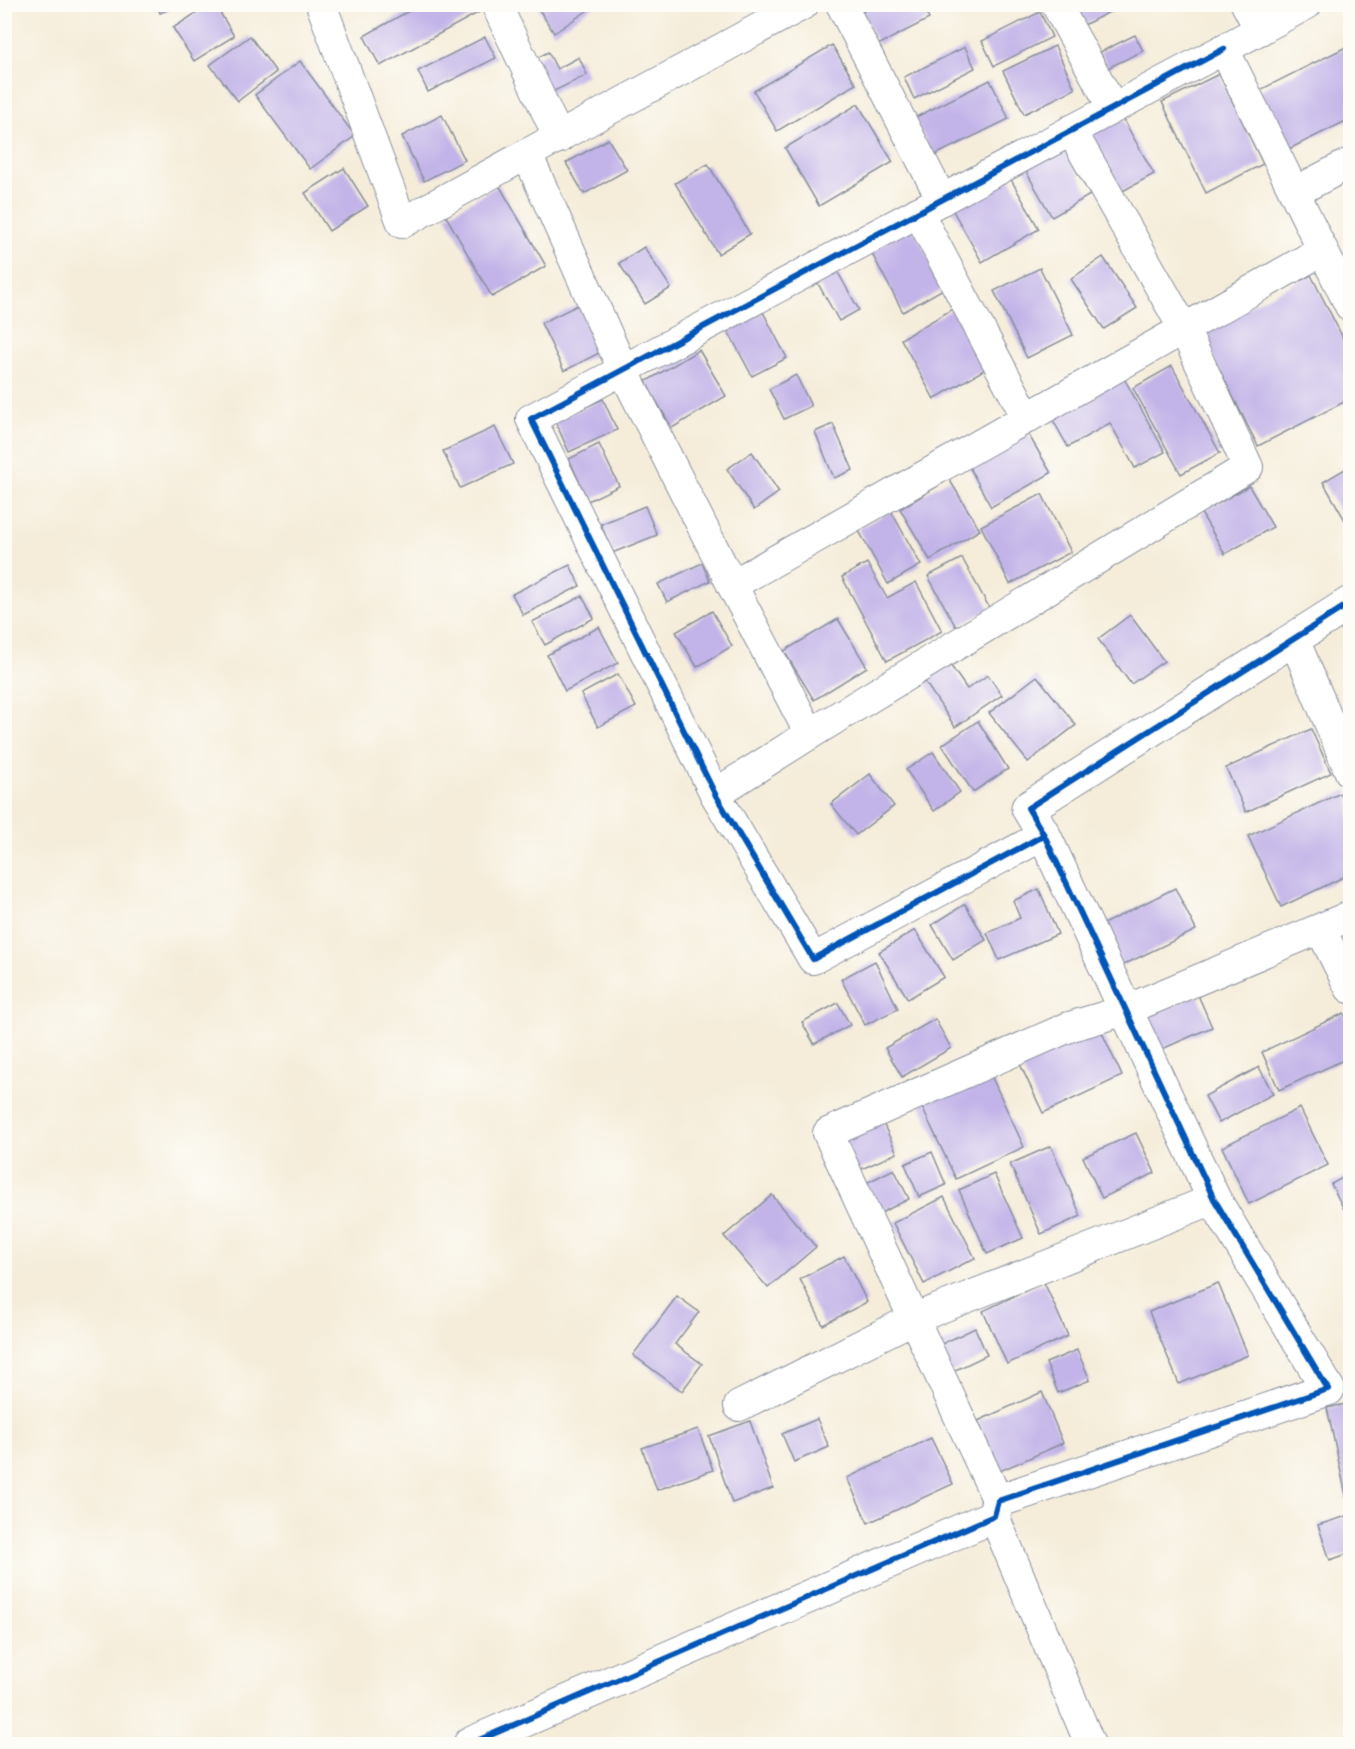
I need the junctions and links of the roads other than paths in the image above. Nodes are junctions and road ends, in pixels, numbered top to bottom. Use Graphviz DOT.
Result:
graph roads {
  1 [pos="321,4"];
  2 [pos="496,4"];
  3 [pos="804,4"];
  4 [pos="841,4"];
  5 [pos="1056,4"];
  6 [pos="1307,4"];
  7 [pos="1253,17"];
  8 [pos="1224,49"];
  9 [pos="1113,108"];
  10 [pos="1071,130"];
  11 [pos="559,138"];
  12 [pos="527,154"];
  13 [pos="1350,163"];
  14 [pos="1295,192"];
  15 [pos="930,206"];
  16 [pos="1323,249"];
  17 [pos="1350,306"];
  18 [pos="1184,329"];
  19 [pos="623,370"];
  20 [pos="1028,418"];
  21 [pos="732,585"];
  22 [pos="1350,603"];
  23 [pos="1294,639"];
  24 [pos="810,734"];
  25 [pos="1350,772"];
  26 [pos="715,794"];
  27 [pos="1044,835"];
  28 [pos="1350,916"];
  29 [pos="1321,930"];
  30 [pos="1350,988"];
  31 [pos="1126,1010"];
  32 [pos="1214,1199"];
  33 [pos="913,1319"];
  34 [pos="1339,1384"];
  35 [pos="739,1406"];
  36 [pos="996,1509"];
  37 [pos="470,1744"];
  38 [pos="1090,1744"];
  1 -- 12 [label="street"];
  2 -- 11 [label="street"];
  3 -- 11 [label="street"];
  4 -- 15 [label="street"];
  5 -- 9 [label="street"];
  6 -- 7 [label="street"];
  7 -- 8 [label="street"];
  8 -- 9 [label="street"];
  8 -- 14 [label="street"];
  9 -- 10 [label="street"];
  10 -- 15 [label="street"];
  10 -- 18 [label="street"];
  11 -- 12 [label="street"];
  12 -- 19 [label="street"];
  13 -- 14 [label="street"];
  14 -- 16 [label="street"];
  15 -- 19 [label="street"];
  15 -- 20 [label="street"];
  16 -- 17 [label="street"];
  16 -- 18 [label="street"];
  18 -- 20 [label="street"];
  18 -- 24 [label="street"];
  19 -- 21 [label="street"];
  19 -- 26 [label="street"];
  20 -- 21 [label="street"];
  21 -- 24 [label="street"];
  22 -- 23 [label="street"];
  23 -- 25 [label="street"];
  23 -- 27 [label="street"];
  24 -- 26 [label="street"];
  26 -- 27 [label="street"];
  27 -- 31 [label="street"];
  28 -- 29 [label="street"];
  29 -- 30 [label="street"];
  29 -- 31 [label="street"];
  31 -- 32 [label="street"];
  31 -- 33 [label="street"];
  32 -- 33 [label="street"];
  32 -- 34 [label="street"];
  33 -- 35 [label="street"];
  33 -- 36 [label="street"];
  34 -- 36 [label="street"];
  36 -- 37 [label="street"];
  36 -- 38 [label="street"];
}
